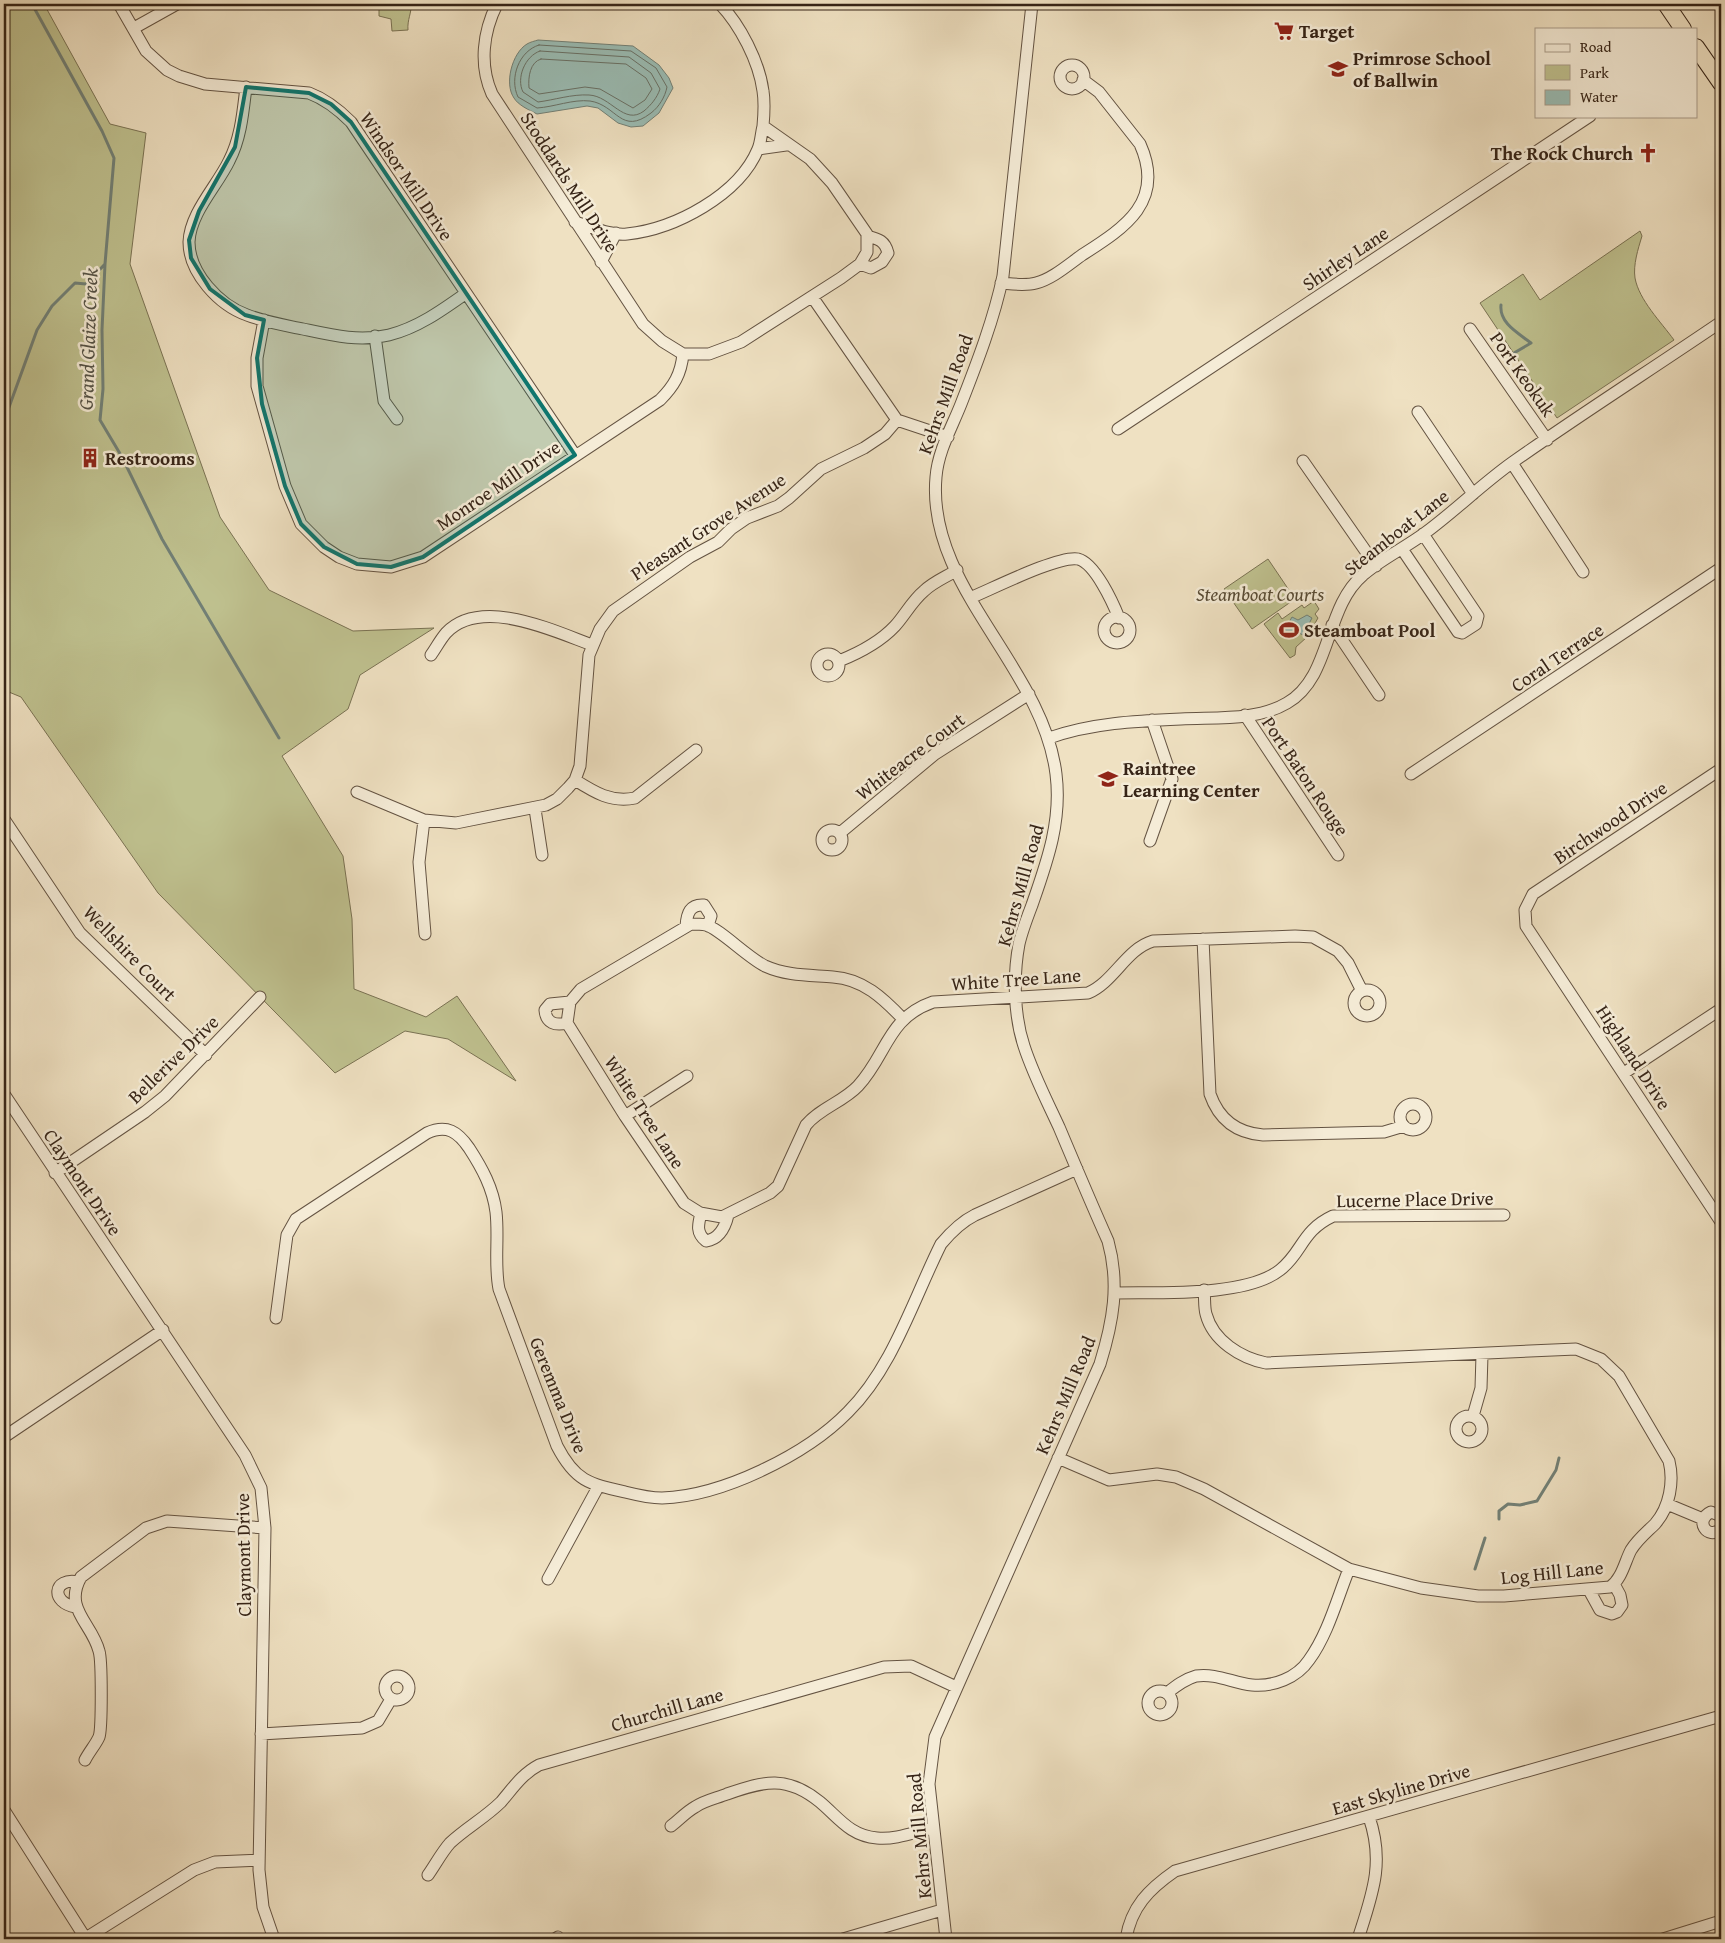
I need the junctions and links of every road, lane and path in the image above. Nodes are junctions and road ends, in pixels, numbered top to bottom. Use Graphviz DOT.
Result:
graph roads {
  1 [pos="120,4"];
  2 [pos="178,4"];
  3 [pos="497,4"];
  4 [pos="720,4"];
  5 [pos="1032,4"];
  6 [pos="1666,4"];
  7 [pos="134,28"];
  8 [pos="1682,28"];
  9 [pos="1698,50"];
  10 [pos="1083,80"];
  11 [pos="1721,83"];
  12 [pos="246,87"];
  13 [pos="1587,118"];
  14 [pos="763,126"];
  15 [pos="786,144"];
  16 [pos="758,149"];
  17 [pos="575,222"];
  18 [pos="616,233"];
  19 [pos="867,236"];
  20 [pos="601,262"];
  21 [pos="860,264"];
  22 [pos="1001,283"];
  23 [pos="465,294"];
  24 [pos="813,298"];
  25 [pos="264,320"];
  26 [pos="1721,322"];
  27 [pos="1470,329"];
  28 [pos="375,336"];
  29 [pos="683,354"];
  30 [pos="1418,412"];
  31 [pos="398,419"];
  32 [pos="897,420"];
  33 [pos="1118,429"];
  34 [pos="948,437"];
  35 [pos="1547,440"];
  36 [pos="575,455"];
  37 [pos="1303,461"];
  38 [pos="1512,463"];
  39 [pos="1473,494"];
  40 [pos="1424,534"];
  41 [pos="1402,548"];
  42 [pos="1376,566"];
  43 [pos="1721,568"];
  44 [pos="957,570"];
  45 [pos="1583,572"];
  46 [pos="970,598"];
  47 [pos="1119,618"];
  48 [pos="1332,624"];
  49 [pos="592,645"];
  50 [pos="431,655"];
  51 [pos="840,661"];
  52 [pos="1030,694"];
  53 [pos="1379,695"];
  54 [pos="1245,716"];
  55 [pos="1152,720"];
  56 [pos="1049,738"];
  57 [pos="696,750"];
  58 [pos="1721,769"];
  59 [pos="1411,774"];
  60 [pos="575,780"];
  61 [pos="357,792"];
  62 [pos="535,808"];
  63 [pos="4,819"];
  64 [pos="424,820"];
  65 [pos="840,833"];
  66 [pos="1150,841"];
  67 [pos="542,855"];
  68 [pos="1338,855"];
  69 [pos="1525,910"];
  70 [pos="686,926"];
  71 [pos="708,926"];
  72 [pos="424,934"];
  73 [pos="1203,939"];
  74 [pos="1362,991"];
  75 [pos="260,997"];
  76 [pos="1016,998"];
  77 [pos="1721,1009"];
  78 [pos="903,1019"];
  79 [pos="206,1055"];
  80 [pos="1624,1073"];
  81 [pos="687,1076"];
  82 [pos="4,1094"];
  83 [pos="625,1116"];
  84 [pos="1404,1126"];
  85 [pos="1077,1169"];
  86 [pos="55,1173"];
  87 [pos="701,1213"];
  88 [pos="1504,1215"];
  89 [pos="728,1216"];
  90 [pos="1721,1222"];
  91 [pos="1204,1290"];
  92 [pos="1115,1293"];
  93 [pos="276,1318"];
  94 [pos="163,1330"];
  95 [pos="1482,1354"];
  96 [pos="1473,1416"];
  97 [pos="4,1437"];
  98 [pos="1058,1458"];
  99 [pos="598,1487"];
  100 [pos="1667,1504"];
  101 [pos="1721,1516"];
  102 [pos="1702,1519"];
  103 [pos="264,1528"];
  104 [pos="1721,1529"];
  105 [pos="1348,1569"];
  106 [pos="548,1579"];
  107 [pos="78,1582"];
  108 [pos="1614,1584"];
  109 [pos="1589,1590"];
  110 [pos="76,1607"];
  111 [pos="956,1687"];
  112 [pos="1166,1693"];
  113 [pos="391,1699"];
  114 [pos="1721,1716"];
  115 [pos="261,1734"];
  116 [pos="85,1760"];
  117 [pos="4,1810"];
  118 [pos="1369,1817"];
  119 [pos="671,1826"];
  120 [pos="933,1828"];
  121 [pos="259,1860"];
  122 [pos="428,1875"];
  123 [pos="942,1910"];
  124 [pos="1721,1921"];
  125 [pos="86,1939"];
  126 [pos="274,1939"];
  127 [pos="843,1939"];
  128 [pos="946,1939"];
  129 [pos="1126,1939"];
  130 [pos="1358,1939"];
  131 [pos="1663,1939"];
  1 -- 7 [label="street, Windsor Mill Drive"];
  2 -- 7 [label="street"];
  3 -- 17 [label="street, Stoddards Mill Drive"];
  4 -- 14 [label="street"];
  5 -- 22 [label="street, Kehrs Mill Road"];
  6 -- 8 [label="highway"];
  7 -- 12 [label="street, Windsor Mill Drive"];
  9 -- 11 [label="highway"];
  10 -- 22 [label="street"];
  12 -- 23 [label="street, Windsor Mill Drive"];
  12 -- 25 [label="street"];
  13 -- 33 [label="street, Shirley Lane"];
  14 -- 15 [label="street"];
  14 -- 16 [label="street"];
  15 -- 16 [label="street"];
  15 -- 19 [label="street"];
  16 -- 18 [label="street"];
  17 -- 18 [label="street"];
  17 -- 20 [label="street, Stoddards Mill Drive"];
  18 -- 20 [label="street"];
  19 -- 21 [label="street"];
  19 -- 21 [label="street"];
  20 -- 29 [label="street, Stoddards Mill Drive"];
  21 -- 24 [label="street"];
  22 -- 34 [label="street, Kehrs Mill Road"];
  23 -- 28 [label="street"];
  23 -- 36 [label="street, Windsor Mill Drive"];
  24 -- 29 [label="street"];
  24 -- 32 [label="street"];
  25 -- 28 [label="street"];
  25 -- 36 [label="street, Monroe Mill Drive"];
  26 -- 35 [label="street, Steamboat Lane"];
  27 -- 35 [label="street, Port Keokuk"];
  28 -- 31 [label="street"];
  29 -- 36 [label="street, Monroe Mill Drive"];
  30 -- 39 [label="street"];
  32 -- 34 [label="street"];
  32 -- 49 [label="street, Pleasant Grove Avenue"];
  34 -- 44 [label="street, Kehrs Mill Road"];
  35 -- 38 [label="street, Steamboat Lane"];
  37 -- 42 [label="street"];
  38 -- 39 [label="street, Steamboat Lane"];
  38 -- 45 [label="street"];
  39 -- 40 [label="street, Steamboat Lane"];
  40 -- 41 [label="street, Steamboat Lane"];
  40 -- 41 [label="street"];
  41 -- 42 [label="street, Steamboat Lane"];
  42 -- 48 [label="street, Steamboat Lane"];
  43 -- 59 [label="street, Coral Terrace"];
  44 -- 46 [label="street, Kehrs Mill Road"];
  44 -- 51 [label="street"];
  46 -- 47 [label="street"];
  46 -- 52 [label="street, Kehrs Mill Road"];
  48 -- 53 [label="street"];
  48 -- 54 [label="street, Steamboat Lane"];
  49 -- 50 [label="street"];
  49 -- 60 [label="street, Pleasant Grove Avenue"];
  52 -- 56 [label="street, Kehrs Mill Road"];
  52 -- 65 [label="street, Whiteacre Court"];
  54 -- 55 [label="street, Steamboat Lane"];
  54 -- 68 [label="street, Port Baton Rouge"];
  55 -- 56 [label="street, Steamboat Lane"];
  55 -- 66 [label="street"];
  56 -- 76 [label="street, Kehrs Mill Road"];
  57 -- 60 [label="street"];
  58 -- 69 [label="street, Birchwood Drive"];
  60 -- 62 [label="street"];
  61 -- 64 [label="street"];
  62 -- 64 [label="street"];
  62 -- 67 [label="street"];
  63 -- 79 [label="street, Wellshire Court"];
  64 -- 72 [label="street"];
  69 -- 80 [label="street, Highland Drive"];
  70 -- 71 [label="street"];
  70 -- 71 [label="street"];
  70 -- 83 [label="street, White Tree Lane"];
  71 -- 78 [label="street"];
  73 -- 74 [label="street, White Tree Lane"];
  73 -- 76 [label="street, White Tree Lane"];
  73 -- 84 [label="street"];
  75 -- 79 [label="street, Bellerive Drive"];
  76 -- 78 [label="street, White Tree Lane"];
  76 -- 85 [label="street, Kehrs Mill Road"];
  77 -- 80 [label="street"];
  78 -- 89 [label="street, White Tree Lane"];
  79 -- 86 [label="street, Bellerive Drive"];
  80 -- 90 [label="street, Highland Drive"];
  81 -- 83 [label="street"];
  82 -- 86 [label="street, Claymont Drive"];
  83 -- 87 [label="street, White Tree Lane"];
  85 -- 92 [label="street, Kehrs Mill Road"];
  85 -- 99 [label="street, Geremma Drive"];
  86 -- 94 [label="street, Claymont Drive"];
  87 -- 89 [label="street, White Tree Lane"];
  87 -- 89 [label="street"];
  88 -- 91 [label="street, Lucerne Place Drive"];
  91 -- 92 [label="street, Lucerne Place Drive"];
  91 -- 95 [label="street, Log Hill Lane"];
  92 -- 98 [label="street, Kehrs Mill Road"];
  93 -- 99 [label="street, Geremma Drive"];
  94 -- 97 [label="street"];
  94 -- 103 [label="street, Claymont Drive"];
  95 -- 96 [label="street"];
  95 -- 100 [label="street, Log Hill Lane"];
  98 -- 105 [label="street, Log Hill Lane"];
  98 -- 111 [label="street, Kehrs Mill Road"];
  99 -- 106 [label="street"];
  100 -- 102 [label="street"];
  100 -- 108 [label="street, Log Hill Lane"];
  101 -- 102 [label="street"];
  102 -- 104 [label="street"];
  103 -- 107 [label="street"];
  103 -- 115 [label="street, Claymont Drive"];
  105 -- 109 [label="street, Log Hill Lane"];
  105 -- 112 [label="street"];
  107 -- 110 [label="street"];
  107 -- 110 [label="street"];
  108 -- 109 [label="street, Log Hill Lane"];
  108 -- 109 [label="street"];
  110 -- 116 [label="street"];
  111 -- 120 [label="street, Kehrs Mill Road"];
  111 -- 122 [label="street, Churchill Lane"];
  113 -- 115 [label="street"];
  114 -- 118 [label="street, East Skyline Drive"];
  115 -- 121 [label="street, Claymont Drive"];
  117 -- 125 [label="street"];
  118 -- 129 [label="street, East Skyline Drive"];
  118 -- 130 [label="street"];
  119 -- 120 [label="street"];
  120 -- 123 [label="street, Kehrs Mill Road"];
  121 -- 125 [label="street"];
  121 -- 126 [label="street, Claymont Drive"];
  123 -- 127 [label="street"];
  123 -- 128 [label="street, Kehrs Mill Road"];
  124 -- 131 [label="street"];
}
